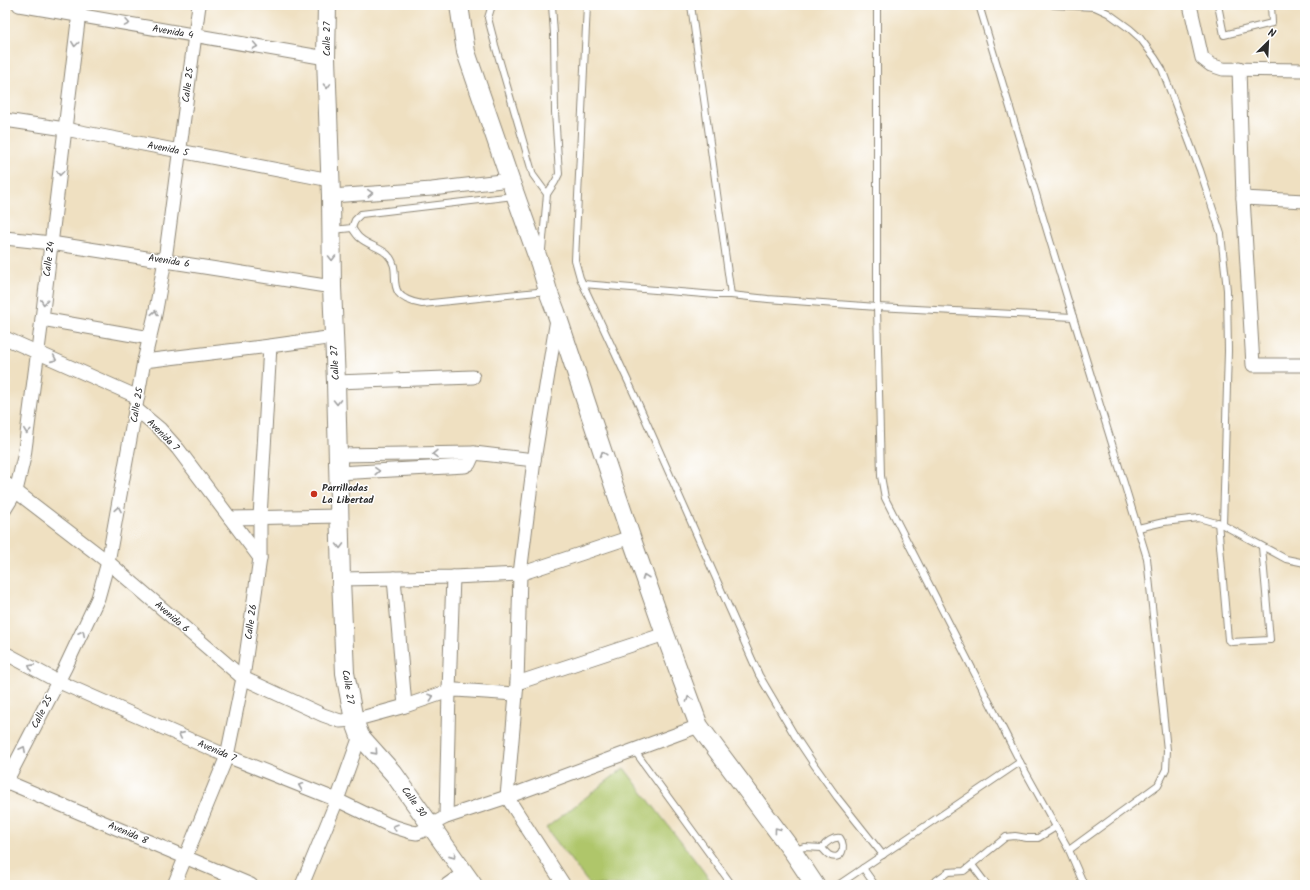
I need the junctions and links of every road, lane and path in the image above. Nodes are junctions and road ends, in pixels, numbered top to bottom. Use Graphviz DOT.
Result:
graph roads {
  1 [pos="19,5"];
  2 [pos="199,5"];
  3 [pos="327,5"];
  4 [pos="459,5"];
  5 [pos="492,5"];
  6 [pos="552,5"];
  7 [pos="587,5"];
  8 [pos="691,5"];
  9 [pos="877,5"];
  10 [pos="979,5"];
  11 [pos="1054,5"];
  12 [pos="1190,5"];
  13 [pos="1218,5"];
  14 [pos="1271,5"];
  15 [pos="79,10"];
  16 [pos="195,35"];
  17 [pos="326,58"];
  18 [pos="1239,68"];
  19 [pos="1305,70"];
  20 [pos="5,120"];
  21 [pos="65,129"];
  22 [pos="180,152"];
  23 [pos="331,188"];
  24 [pos="513,188"];
  25 [pos="547,194"];
  26 [pos="1243,198"];
  27 [pos="1305,201"];
  28 [pos="352,228"];
  29 [pos="331,231"];
  30 [pos="5,238"];
  31 [pos="51,243"];
  32 [pos="165,260"];
  33 [pos="540,264"];
  34 [pos="583,284"];
  35 [pos="332,287"];
  36 [pos="548,291"];
  37 [pos="731,295"];
  38 [pos="877,307"];
  39 [pos="558,317"];
  40 [pos="1073,317"];
  41 [pos="42,319"];
  42 [pos="334,337"];
  43 [pos="5,338"];
  44 [pos="150,338"];
  45 [pos="270,346"];
  46 [pos="38,351"];
  47 [pos="144,361"];
  48 [pos="1305,365"];
  49 [pos="473,377"];
  50 [pos="336,382"];
  51 [pos="137,403"];
  52 [pos="474,453"];
  53 [pos="534,460"];
  54 [pos="338,464"];
  55 [pos="5,483"];
  56 [pos="16,491"];
  57 [pos="5,509"];
  58 [pos="340,516"];
  59 [pos="260,517"];
  60 [pos="230,518"];
  61 [pos="1220,523"];
  62 [pos="1138,528"];
  63 [pos="631,537"];
  64 [pos="1262,547"];
  65 [pos="260,558"];
  66 [pos="108,562"];
  67 [pos="1305,563"];
  68 [pos="520,574"];
  69 [pos="453,577"];
  70 [pos="341,578"];
  71 [pos="394,578"];
  72 [pos="665,634"];
  73 [pos="5,653"];
  74 [pos="243,678"];
  75 [pos="58,681"];
  76 [pos="516,688"];
  77 [pos="449,691"];
  78 [pos="405,706"];
  79 [pos="699,726"];
  80 [pos="357,728"];
  81 [pos="634,750"];
  82 [pos="227,756"];
  83 [pos="1020,762"];
  84 [pos="5,782"];
  85 [pos="507,797"];
  86 [pos="337,800"];
  87 [pos="439,820"];
  88 [pos="1056,826"];
  89 [pos="822,848"];
  90 [pos="1069,850"];
  91 [pos="793,852"];
  92 [pos="883,855"];
  93 [pos="185,857"];
  94 [pos="972,865"];
  95 [pos="864,868"];
  96 [pos="469,879"];
  97 [pos="174,885"];
  98 [pos="251,885"];
  99 [pos="302,885"];
  100 [pos="447,885"];
  101 [pos="564,885"];
  102 [pos="732,885"];
  103 [pos="815,885"];
  104 [pos="838,885"];
  105 [pos="875,885"];
  106 [pos="930,885"];
  107 [pos="987,885"];
  108 [pos="1084,885"];
  1 -- 15 [label="street, Avenida 4"];
  2 -- 16 [label="street, Calle 25"];
  3 -- 17 [label="main road, Calle 27"];
  4 -- 24 [label="main road"];
  5 -- 25 [label="lane"];
  6 -- 25 [label="lane"];
  7 -- 34 [label="lane"];
  8 -- 37 [label="lane"];
  9 -- 38 [label="lane"];
  10 -- 40 [label="lane"];
  11 -- 61 [label="lane"];
  12 -- 18 [label="street"];
  13 -- 14 [label="lane"];
  15 -- 16 [label="street, Avenida 4, one-way"];
  15 -- 21 [label="street, Calle 24, one-way"];
  16 -- 17 [label="street, Avenida 4, one-way"];
  16 -- 22 [label="street, Calle 25"];
  17 -- 23 [label="main road, Calle 27, one-way"];
  18 -- 19 [label="street"];
  18 -- 26 [label="street"];
  20 -- 21 [label="street, Avenida 5"];
  21 -- 22 [label="street, Avenida 5"];
  21 -- 31 [label="street, Calle 24, one-way"];
  22 -- 23 [label="street, Avenida 5"];
  22 -- 32 [label="street, Calle 25"];
  23 -- 24 [label="street, Avenida 5, one-way"];
  23 -- 29 [label="main road, Calle 27"];
  24 -- 28 [label="lane"];
  24 -- 33 [label="main road"];
  25 -- 33 [label="lane"];
  26 -- 27 [label="street"];
  26 -- 48 [label="street"];
  28 -- 29 [label="lane"];
  28 -- 36 [label="lane"];
  29 -- 35 [label="main road, Calle 27, one-way"];
  30 -- 31 [label="street, Avenida 6"];
  31 -- 32 [label="street, Avenida 6"];
  31 -- 41 [label="street, Calle 24, one-way"];
  32 -- 35 [label="street, Avenida 6"];
  44 -- 32 [label="street, Calle 25, one-way"];
  33 -- 36 [label="main road"];
  34 -- 37 [label="lane"];
  34 -- 92 [label="lane"];
  35 -- 42 [label="main road, Calle 27"];
  36 -- 39 [label="main road"];
  37 -- 38 [label="lane"];
  38 -- 40 [label="lane"];
  38 -- 83 [label="lane"];
  39 -- 53 [label="street"];
  63 -- 39 [label="main road, one-way"];
  40 -- 62 [label="lane"];
  41 -- 44 [label="street"];
  41 -- 46 [label="street, Calle 24"];
  42 -- 45 [label="street"];
  42 -- 50 [label="main road, Calle 27"];
  43 -- 46 [label="street, Avenida 7"];
  44 -- 47 [label="street, Calle 25"];
  45 -- 47 [label="street"];
  45 -- 59 [label="street, Calle 26"];
  46 -- 51 [label="street, Avenida 7, one-way"];
  46 -- 56 [label="street, Calle 24, one-way"];
  47 -- 51 [label="street, Calle 25"];
  49 -- 50 [label="street"];
  50 -- 54 [label="main road, Calle 27, one-way"];
  51 -- 60 [label="street, Avenida 7"];
  66 -- 51 [label="street, Calle 25, one-way"];
  52 -- 53 [label="street"];
  52 -- 54 [label="street, one-way"];
  54 -- 52 [label="street, one-way"];
  53 -- 68 [label="street"];
  54 -- 58 [label="main road, Calle 27"];
  55 -- 56 [label="street, Avenida 6"];
  56 -- 57 [label="street, Calle 24"];
  56 -- 66 [label="street, Avenida 6"];
  58 -- 59 [label="street"];
  58 -- 70 [label="main road, Calle 27, one-way"];
  59 -- 60 [label="street"];
  59 -- 65 [label="street, Calle 26"];
  60 -- 65 [label="street, Avenida 7"];
  61 -- 62 [label="lane"];
  61 -- 64 [label="lane"];
  61 -- 64 [label="lane"];
  62 -- 90 [label="lane"];
  63 -- 68 [label="street"];
  72 -- 63 [label="main road, one-way"];
  64 -- 67 [label="lane"];
  65 -- 74 [label="street, Calle 26"];
  66 -- 74 [label="street, Avenida 6"];
  75 -- 66 [label="street, Calle 25, one-way"];
  68 -- 69 [label="street"];
  68 -- 76 [label="street"];
  69 -- 71 [label="street"];
  69 -- 77 [label="street"];
  70 -- 71 [label="street"];
  70 -- 80 [label="main road, Calle 27"];
  71 -- 78 [label="street"];
  72 -- 76 [label="street"];
  79 -- 72 [label="main road, one-way"];
  75 -- 73 [label="street, Avenida 7, one-way"];
  74 -- 80 [label="street, Avenida 6"];
  74 -- 82 [label="street, Calle 26"];
  82 -- 75 [label="street, Avenida 7, one-way"];
  84 -- 75 [label="street, Calle 25, one-way"];
  76 -- 77 [label="street, Avenida 6"];
  76 -- 85 [label="street"];
  78 -- 77 [label="street, Avenida 6, one-way"];
  77 -- 87 [label="street"];
  78 -- 80 [label="street, Avenida 6"];
  79 -- 81 [label="street, Avenida 7"];
  91 -- 79 [label="main road, one-way"];
  80 -- 86 [label="street"];
  80 -- 87 [label="main road, Calle 30, one-way"];
  81 -- 85 [label="street, Avenida 7"];
  81 -- 102 [label="lane"];
  86 -- 82 [label="street, Avenida 7, one-way"];
  82 -- 93 [label="street, Calle 26"];
  83 -- 88 [label="lane"];
  83 -- 92 [label="lane"];
  84 -- 93 [label="street, Avenida 8"];
  85 -- 87 [label="street, Avenida 7"];
  85 -- 101 [label="street"];
  87 -- 86 [label="street, Avenida 7, one-way"];
  86 -- 99 [label="street"];
  87 -- 96 [label="main road, Calle 30, one-way"];
  88 -- 90 [label="lane"];
  88 -- 94 [label="lane"];
  89 -- 91 [label="lane"];
  90 -- 108 [label="lane"];
  91 -- 103 [label="main road"];
  92 -- 95 [label="lane"];
  93 -- 97 [label="street, Calle 26"];
  93 -- 98 [label="street, Avenida 8"];
  94 -- 106 [label="lane"];
  94 -- 107 [label="lane"];
  95 -- 104 [label="lane"];
  95 -- 105 [label="lane"];
  96 -- 100 [label="street"];
}
